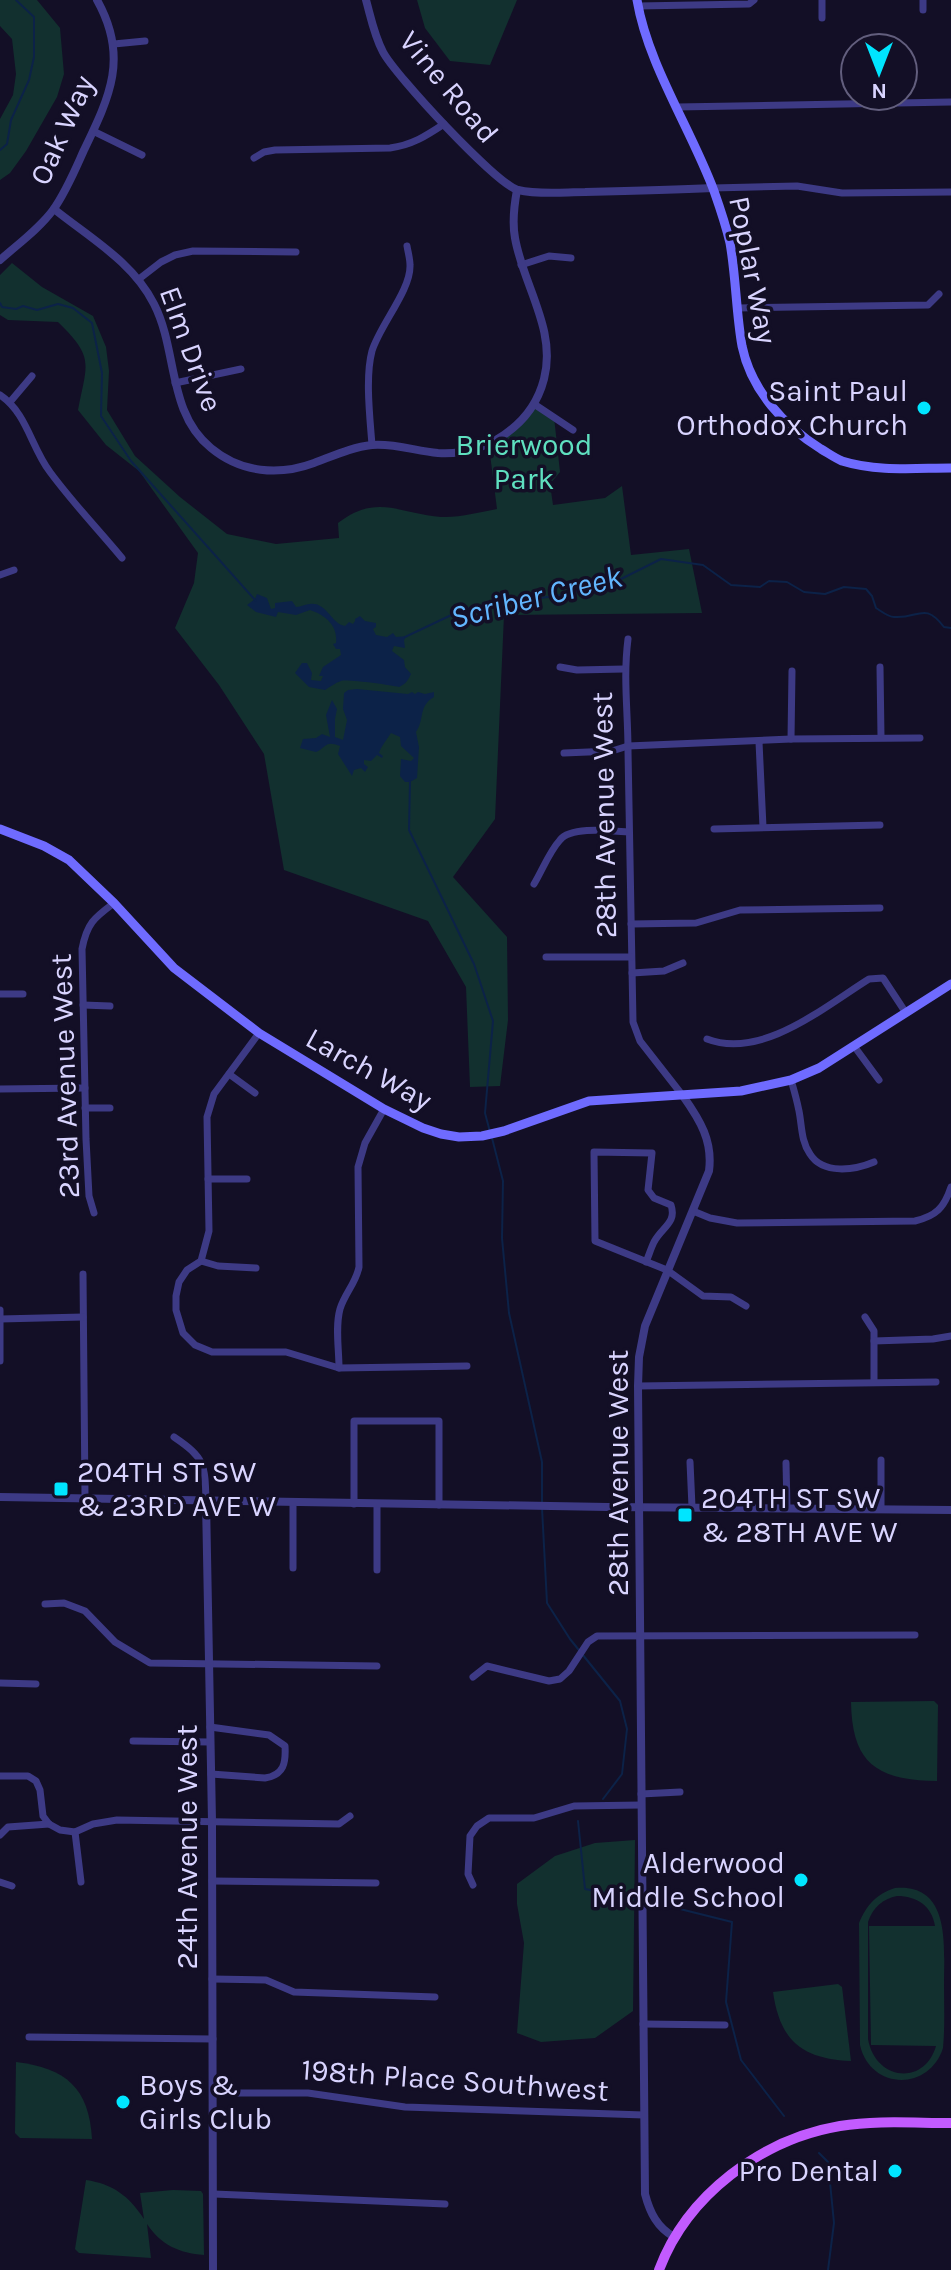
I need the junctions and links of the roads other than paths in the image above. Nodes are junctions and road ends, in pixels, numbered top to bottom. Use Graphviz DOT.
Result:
graph roads {
  1 [pos="97,0"];
  2 [pos="366,0"];
  3 [pos="754,0"];
  4 [pos="822,0"];
  5 [pos="923,0"];
  6 [pos="638,3"];
  7 [pos="923,10"];
  8 [pos="822,18"];
  9 [pos="145,41"];
  10 [pos="114,44"];
  11 [pos="951,102"];
  12 [pos="677,107"];
  13 [pos="444,124"];
  14 [pos="93,131"];
  15 [pos="142,155"];
  16 [pos="254,158"];
  17 [pos="713,188"];
  18 [pos="517,190"];
  19 [pos="951,192"];
  20 [pos="54,209"];
  21 [pos="407,246"];
  22 [pos="296,252"];
  23 [pos="571,258"];
  24 [pos="0,260"];
  25 [pos="521,265"];
  26 [pos="139,279"];
  27 [pos="939,294"];
  28 [pos="738,308"];
  29 [pos="241,369"];
  30 [pos="32,376"];
  31 [pos="175,383"];
  32 [pos="0,395"];
  33 [pos="10,402"];
  34 [pos="534,404"];
  35 [pos="573,430"];
  36 [pos="372,445"];
  37 [pos="951,468"];
  38 [pos="122,558"];
  39 [pos="14,570"];
  40 [pos="0,575"];
  41 [pos="628,639"];
  42 [pos="560,667"];
  43 [pos="880,667"];
  44 [pos="624,669"];
  45 [pos="792,671"];
  46 [pos="881,737"];
  47 [pos="920,738"];
  48 [pos="791,739"];
  49 [pos="759,742"];
  50 [pos="628,746"];
  51 [pos="564,753"];
  52 [pos="880,825"];
  53 [pos="763,827"];
  54 [pos="0,829"];
  55 [pos="714,829"];
  56 [pos="628,832"];
  57 [pos="534,884"];
  58 [pos="114,903"];
  59 [pos="880,908"];
  60 [pos="631,924"];
  61 [pos="546,957"];
  62 [pos="631,957"];
  63 [pos="683,963"];
  64 [pos="632,973"];
  65 [pos="951,984"];
  66 [pos="0,994"];
  67 [pos="23,994"];
  68 [pos="83,1005"];
  69 [pos="110,1006"];
  70 [pos="906,1013"];
  71 [pos="259,1033"];
  72 [pos="707,1039"];
  73 [pos="854,1046"];
  74 [pos="229,1074"];
  75 [pos="791,1080"];
  76 [pos="879,1080"];
  77 [pos="85,1088"];
  78 [pos="0,1089"];
  79 [pos="255,1093"];
  80 [pos="683,1096"];
  81 [pos="85,1108"];
  82 [pos="110,1108"];
  83 [pos="384,1109"];
  84 [pos="874,1162"];
  85 [pos="208,1179"];
  86 [pos="247,1179"];
  87 [pos="951,1187"];
  88 [pos="693,1211"];
  89 [pos="94,1213"];
  90 [pos="201,1261"];
  91 [pos="646,1262"];
  92 [pos="256,1268"];
  93 [pos="667,1270"];
  94 [pos="83,1274"];
  95 [pos="746,1306"];
  96 [pos="0,1310"];
  97 [pos="83,1317"];
  98 [pos="865,1317"];
  99 [pos="0,1319"];
  100 [pos="951,1336"];
  101 [pos="874,1341"];
  102 [pos="0,1361"];
  103 [pos="467,1366"];
  104 [pos="339,1368"];
  105 [pos="874,1382"];
  106 [pos="936,1382"];
  107 [pos="638,1386"];
  108 [pos="174,1437"];
  109 [pos="881,1460"];
  110 [pos="690,1462"];
  111 [pos="786,1463"];
  112 [pos="0,1497"];
  113 [pos="85,1498"];
  114 [pos="206,1501"];
  115 [pos="293,1502"];
  116 [pos="354,1504"];
  117 [pos="377,1504"];
  118 [pos="439,1505"];
  119 [pos="692,1507"];
  120 [pos="639,1508"];
  121 [pos="787,1508"];
  122 [pos="881,1508"];
  123 [pos="951,1510"];
  124 [pos="293,1568"];
  125 [pos="377,1570"];
  126 [pos="45,1604"];
  127 [pos="641,1635"];
  128 [pos="915,1635"];
  129 [pos="208,1664"];
  130 [pos="377,1666"];
  131 [pos="473,1677"];
  132 [pos="0,1683"];
  133 [pos="36,1684"];
  134 [pos="210,1727"];
  135 [pos="133,1741"];
  136 [pos="210,1742"];
  137 [pos="211,1774"];
  138 [pos="0,1776"];
  139 [pos="680,1792"];
  140 [pos="641,1794"];
  141 [pos="641,1805"];
  142 [pos="350,1816"];
  143 [pos="212,1821"];
  144 [pos="49,1824"];
  145 [pos="75,1832"];
  146 [pos="0,1835"];
  147 [pos="212,1881"];
  148 [pos="0,1882"];
  149 [pos="81,1882"];
  150 [pos="376,1883"];
  151 [pos="473,1885"];
  152 [pos="12,1886"];
  153 [pos="212,1979"];
  154 [pos="435,1997"];
  155 [pos="643,2024"];
  156 [pos="725,2025"];
  157 [pos="29,2037"];
  158 [pos="213,2039"];
  159 [pos="214,2093"];
  160 [pos="644,2115"];
  161 [pos="951,2123"];
  162 [pos="214,2194"];
  163 [pos="445,2204"];
  164 [pos="674,2237"];
  165 [pos="213,2270"];
  166 [pos="659,2270"];
  1 -- 10 [label="street, Oak Way"];
  2 -- 13 [label="street, Vine Road"];
  3 -- 6 [label="street"];
  4 -- 8 [label="street"];
  5 -- 7 [label="street"];
  6 -- 12 [label="main road, Poplar Way"];
  9 -- 10 [label="street"];
  10 -- 14 [label="street, Oak Way"];
  11 -- 12 [label="street"];
  12 -- 17 [label="main road, Poplar Way"];
  13 -- 16 [label="street"];
  13 -- 18 [label="street, Vine Road"];
  14 -- 15 [label="street"];
  14 -- 20 [label="street, Oak Way"];
  17 -- 18 [label="street"];
  17 -- 19 [label="street"];
  17 -- 28 [label="main road, Poplar Way"];
  18 -- 25 [label="street, Elm Drive"];
  20 -- 24 [label="street, Oak Way"];
  20 -- 26 [label="street, Elm Drive"];
  21 -- 36 [label="street"];
  22 -- 26 [label="street"];
  23 -- 25 [label="street"];
  25 -- 34 [label="street, Elm Drive"];
  26 -- 31 [label="street, Elm Drive"];
  27 -- 28 [label="street"];
  28 -- 37 [label="main road, Poplar Way"];
  29 -- 31 [label="street"];
  30 -- 33 [label="street"];
  31 -- 36 [label="street, Elm Drive"];
  32 -- 33 [label="street"];
  33 -- 38 [label="street"];
  34 -- 35 [label="street"];
  34 -- 36 [label="street, Elm Drive"];
  39 -- 40 [label="street"];
  41 -- 44 [label="street, 28th Avenue West"];
  42 -- 44 [label="street"];
  43 -- 46 [label="street"];
  44 -- 50 [label="street, 28th Avenue West"];
  45 -- 48 [label="street"];
  46 -- 47 [label="street"];
  46 -- 48 [label="street"];
  48 -- 49 [label="street"];
  49 -- 50 [label="street"];
  49 -- 53 [label="street"];
  50 -- 51 [label="street"];
  50 -- 56 [label="street, 28th Avenue West"];
  52 -- 53 [label="street"];
  53 -- 55 [label="street"];
  54 -- 58 [label="main road, Larch Way"];
  56 -- 57 [label="street"];
  56 -- 60 [label="street, 28th Avenue West"];
  58 -- 68 [label="street, 23rd Avenue West"];
  58 -- 71 [label="main road, Larch Way"];
  59 -- 60 [label="street"];
  60 -- 62 [label="street, 28th Avenue West"];
  61 -- 62 [label="street"];
  62 -- 64 [label="street, 28th Avenue West"];
  63 -- 64 [label="street"];
  64 -- 80 [label="street, 28th Avenue West"];
  65 -- 70 [label="main road, Larch Way"];
  66 -- 67 [label="street"];
  68 -- 69 [label="street"];
  68 -- 77 [label="street, 23rd Avenue West"];
  70 -- 72 [label="street"];
  70 -- 73 [label="main road, Larch Way"];
  71 -- 74 [label="street"];
  71 -- 83 [label="main road, Larch Way"];
  73 -- 75 [label="main road, Larch Way"];
  73 -- 76 [label="street"];
  74 -- 79 [label="street"];
  74 -- 85 [label="street"];
  75 -- 80 [label="main road, Larch Way"];
  75 -- 84 [label="street"];
  77 -- 78 [label="street"];
  77 -- 81 [label="street, 23rd Avenue West"];
  80 -- 83 [label="main road, Larch Way"];
  80 -- 88 [label="street, 28th Avenue West"];
  81 -- 82 [label="street"];
  81 -- 89 [label="street, 23rd Avenue West"];
  83 -- 104 [label="street"];
  85 -- 86 [label="street"];
  85 -- 90 [label="street"];
  87 -- 88 [label="street"];
  88 -- 93 [label="street, 28th Avenue West"];
  90 -- 92 [label="street"];
  90 -- 104 [label="street"];
  91 -- 91 [label="street"];
  91 -- 93 [label="street"];
  93 -- 95 [label="street"];
  93 -- 107 [label="street, 28th Avenue West"];
  94 -- 97 [label="street"];
  96 -- 99 [label="street"];
  97 -- 99 [label="street"];
  97 -- 113 [label="street"];
  98 -- 101 [label="street"];
  99 -- 102 [label="street"];
  100 -- 101 [label="street"];
  101 -- 105 [label="street"];
  103 -- 104 [label="street"];
  105 -- 106 [label="street"];
  105 -- 107 [label="street"];
  107 -- 120 [label="street, 28th Avenue West"];
  108 -- 114 [label="street, 24th Avenue West"];
  109 -- 122 [label="street"];
  110 -- 119 [label="street"];
  111 -- 121 [label="street"];
  112 -- 113 [label="street"];
  113 -- 114 [label="street"];
  114 -- 115 [label="street"];
  114 -- 129 [label="street, 24th Avenue West"];
  115 -- 116 [label="street"];
  115 -- 124 [label="street"];
  116 -- 117 [label="street"];
  116 -- 118 [label="street"];
  117 -- 118 [label="street"];
  117 -- 125 [label="street"];
  118 -- 120 [label="street"];
  119 -- 120 [label="street"];
  119 -- 121 [label="street"];
  120 -- 127 [label="street, 28th Avenue West"];
  121 -- 122 [label="street"];
  122 -- 123 [label="street"];
  126 -- 129 [label="street"];
  127 -- 128 [label="street"];
  127 -- 131 [label="street"];
  127 -- 140 [label="street, 28th Avenue West"];
  129 -- 130 [label="street"];
  129 -- 134 [label="street, 24th Avenue West"];
  132 -- 133 [label="street"];
  134 -- 136 [label="street, 24th Avenue West"];
  134 -- 137 [label="street"];
  135 -- 136 [label="street"];
  136 -- 137 [label="street, 24th Avenue West"];
  137 -- 143 [label="street, 24th Avenue West"];
  138 -- 144 [label="street"];
  139 -- 140 [label="street"];
  140 -- 141 [label="street, 28th Avenue West"];
  141 -- 151 [label="street"];
  141 -- 155 [label="street, 28th Avenue West"];
  142 -- 143 [label="street"];
  143 -- 145 [label="street"];
  143 -- 147 [label="street, 24th Avenue West"];
  144 -- 145 [label="street"];
  144 -- 146 [label="street"];
  145 -- 149 [label="street"];
  147 -- 150 [label="street"];
  147 -- 153 [label="street, 24th Avenue West"];
  148 -- 152 [label="street"];
  153 -- 154 [label="street"];
  153 -- 158 [label="street, 24th Avenue West"];
  155 -- 156 [label="street"];
  155 -- 160 [label="street, 28th Avenue West"];
  157 -- 158 [label="street"];
  158 -- 159 [label="street, 24th Avenue West"];
  159 -- 160 [label="street, 198th Place Southwest"];
  159 -- 162 [label="street, 24th Avenue West"];
  160 -- 164 [label="street, 28th Avenue West"];
  161 -- 164 [label="main road"];
  162 -- 163 [label="street"];
  162 -- 165 [label="street, 24th Avenue West"];
  164 -- 166 [label="main road"];
}
